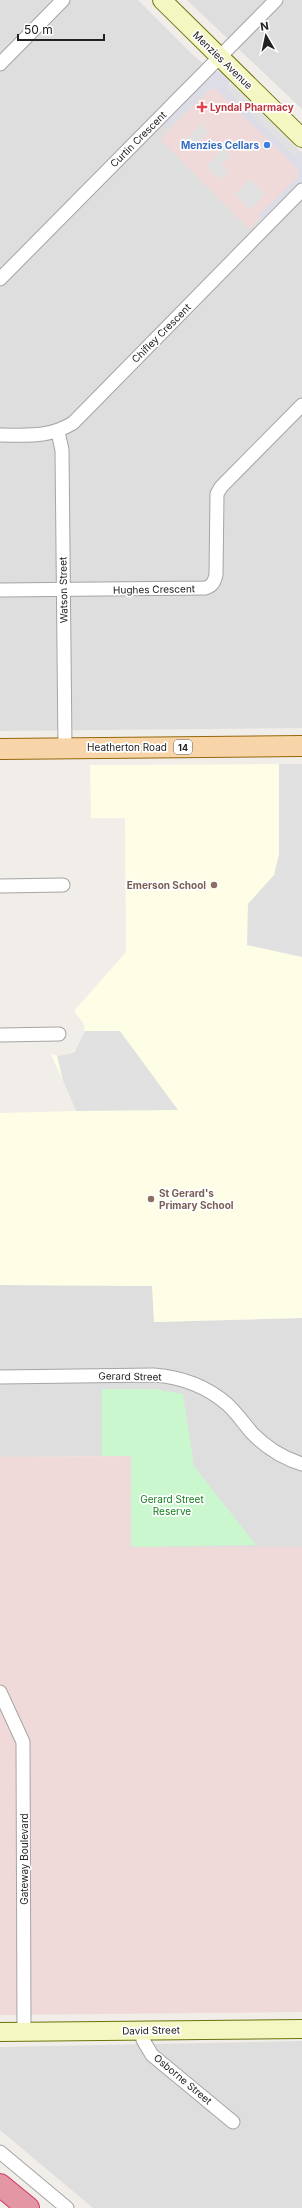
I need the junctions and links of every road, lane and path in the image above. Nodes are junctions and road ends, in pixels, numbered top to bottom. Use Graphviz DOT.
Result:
graph roads {
  1 [pos="63,0"];
  2 [pos="162,0"];
  3 [pos="276,0"];
  4 [pos="220,57"];
  5 [pos="0,64"];
  6 [pos="302,138"];
  7 [pos="302,190"];
  8 [pos="0,279"];
  9 [pos="302,405"];
  10 [pos="58,432"];
  11 [pos="0,435"];
  12 [pos="0,590"];
  13 [pos="64,590"];
  14 [pos="302,746"];
  15 [pos="65,748"];
  16 [pos="0,749"];
  17 [pos="63,885"];
  18 [pos="0,886"];
  19 [pos="59,1034"];
  20 [pos="0,1035"];
  21 [pos="0,1377"];
  22 [pos="302,1464"];
  23 [pos="0,1692"];
  24 [pos="302,2029"];
  25 [pos="143,2030"];
  26 [pos="24,2031"];
  27 [pos="0,2032"];
  28 [pos="233,2122"];
  29 [pos="0,2152"];
  30 [pos="0,2185"];
  31 [pos="28,2208"];
  32 [pos="67,2208"];
  1 -- 5 [label="street"];
  2 -- 4 [label="main road, Menzies Avenue"];
  3 -- 4 [label="street, Curtin Crescent"];
  4 -- 6 [label="main road, Menzies Avenue"];
  4 -- 8 [label="street, Curtin Crescent"];
  7 -- 10 [label="street, Chifley Crescent"];
  9 -- 13 [label="street, Hughes Crescent"];
  10 -- 11 [label="street, Chifley Crescent"];
  10 -- 13 [label="street, Watson Street"];
  12 -- 13 [label="street, Hughes Crescent"];
  13 -- 15 [label="street, Watson Street"];
  14 -- 15 [label="main road, Heatherton Road / 14"];
  15 -- 16 [label="main road, Heatherton Road / 14"];
  17 -- 18 [label="street"];
  19 -- 20 [label="street"];
  21 -- 22 [label="street, Gerard Street"];
  23 -- 26 [label="street, Gateway Boulevard"];
  24 -- 25 [label="main road, David Street"];
  25 -- 26 [label="main road, David Street"];
  25 -- 28 [label="street, Osborne Street"];
  26 -- 27 [label="main road, David Street"];
  29 -- 32 [label="street"];
  30 -- 31 [label="highway"];
}
